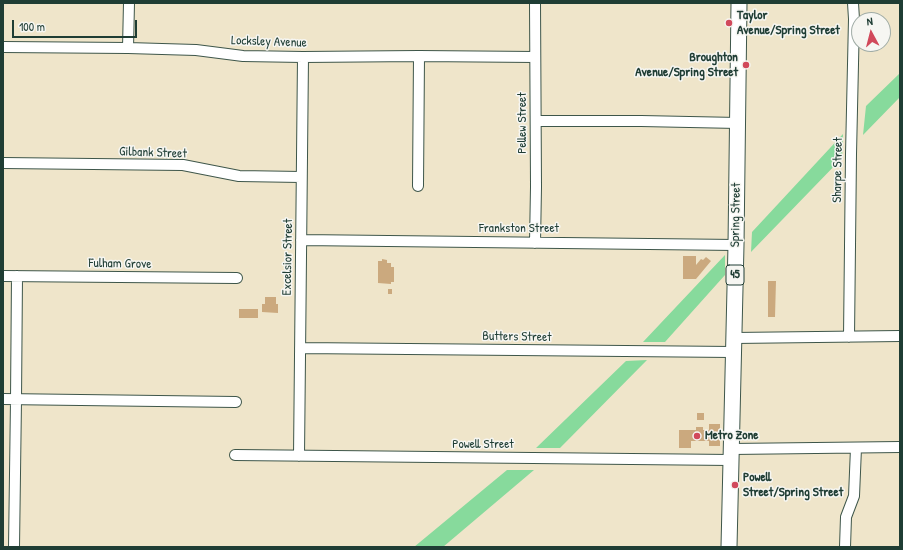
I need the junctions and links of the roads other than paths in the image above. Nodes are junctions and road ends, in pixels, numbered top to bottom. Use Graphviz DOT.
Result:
graph roads {
  1 [pos="129,3"];
  2 [pos="536,3"];
  3 [pos="739,3"];
  4 [pos="853,3"];
  5 [pos="3,46"];
  6 [pos="128,48"];
  7 [pos="419,56"];
  8 [pos="303,57"];
  9 [pos="535,57"];
  10 [pos="536,121"];
  11 [pos="738,123"];
  12 [pos="3,164"];
  13 [pos="301,177"];
  14 [pos="418,186"];
  15 [pos="301,240"];
  16 [pos="535,242"];
  17 [pos="736,244"];
  18 [pos="3,276"];
  19 [pos="17,276"];
  20 [pos="237,278"];
  21 [pos="900,336"];
  22 [pos="848,337"];
  23 [pos="733,345"];
  24 [pos="300,348"];
  25 [pos="3,399"];
  26 [pos="16,400"];
  27 [pos="236,402"];
  28 [pos="900,447"];
  29 [pos="856,448"];
  30 [pos="731,454"];
  31 [pos="235,456"];
  32 [pos="299,456"];
  33 [pos="14,547"];
  34 [pos="729,547"];
  35 [pos="845,547"];
  1 -- 6 [label="street"];
  2 -- 9 [label="street, Pellew Street"];
  3 -- 11 [label="main road, Spring Street / 45"];
  4 -- 22 [label="street, Sharpe Street"];
  5 -- 6 [label="street, Locksley Avenue"];
  6 -- 8 [label="street, Locksley Avenue"];
  7 -- 8 [label="street, Locksley Avenue"];
  7 -- 9 [label="street, Locksley Avenue"];
  7 -- 14 [label="street"];
  8 -- 13 [label="street, Excelsior Street"];
  9 -- 10 [label="street, Pellew Street"];
  10 -- 11 [label="street"];
  10 -- 16 [label="street, Pellew Street"];
  11 -- 17 [label="main road, Spring Street / 45"];
  12 -- 13 [label="street, Gilbank Street"];
  13 -- 15 [label="street, Excelsior Street"];
  15 -- 16 [label="street, Frankston Street"];
  15 -- 24 [label="street, Excelsior Street"];
  16 -- 17 [label="street, Frankston Street"];
  17 -- 23 [label="main road, Spring Street / 45"];
  18 -- 19 [label="street, Fulham Grove"];
  19 -- 20 [label="street, Fulham Grove"];
  19 -- 26 [label="street"];
  21 -- 22 [label="street, Butters Street"];
  22 -- 23 [label="street, Butters Street"];
  23 -- 24 [label="street, Butters Street"];
  23 -- 30 [label="main road, Spring Street / 45"];
  24 -- 32 [label="street, Excelsior Street"];
  25 -- 26 [label="street"];
  26 -- 27 [label="street"];
  26 -- 33 [label="street"];
  28 -- 29 [label="street, Powell Street"];
  29 -- 30 [label="street, Powell Street"];
  29 -- 35 [label="street"];
  30 -- 32 [label="street, Powell Street"];
  30 -- 34 [label="main road, Spring Street / 45"];
  31 -- 32 [label="street, Powell Street"];
}
